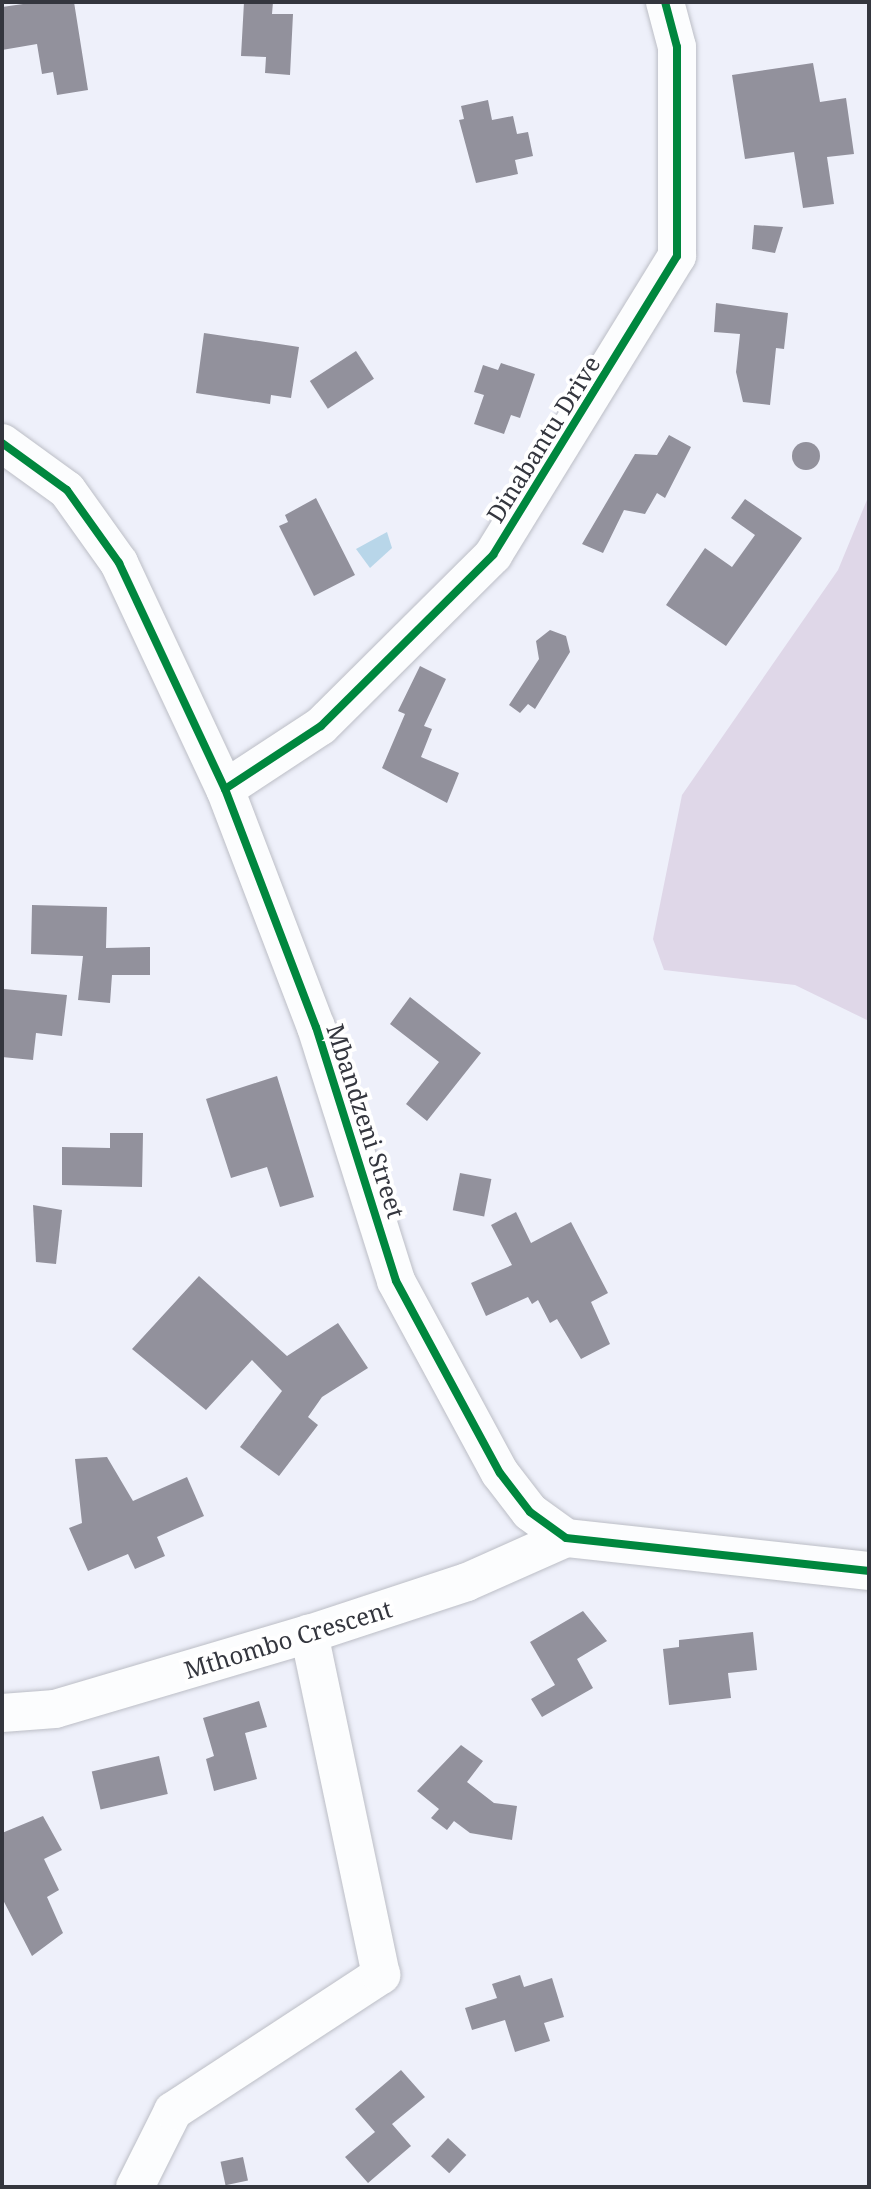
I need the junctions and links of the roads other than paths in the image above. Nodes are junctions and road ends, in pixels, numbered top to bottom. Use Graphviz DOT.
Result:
graph roads {
  1 [pos="665,2"];
  2 [pos="3,446"];
  3 [pos="225,789"];
  4 [pos="566,1538"];
  5 [pos="869,1571"];
  6 [pos="309,1634"];
  7 [pos="2,1713"];
  8 [pos="135,2187"];
  1 -- 3 [label="street, Dinabantu Drive"];
  2 -- 3 [label="street, Mbandzeni Street"];
  3 -- 4 [label="street, Mbandzeni Street"];
  4 -- 5 [label="street, Mbandzeni Street"];
  4 -- 6 [label="street, Mthombo Crescent"];
  6 -- 7 [label="street, Mthombo Crescent"];
  6 -- 8 [label="street"];
}
